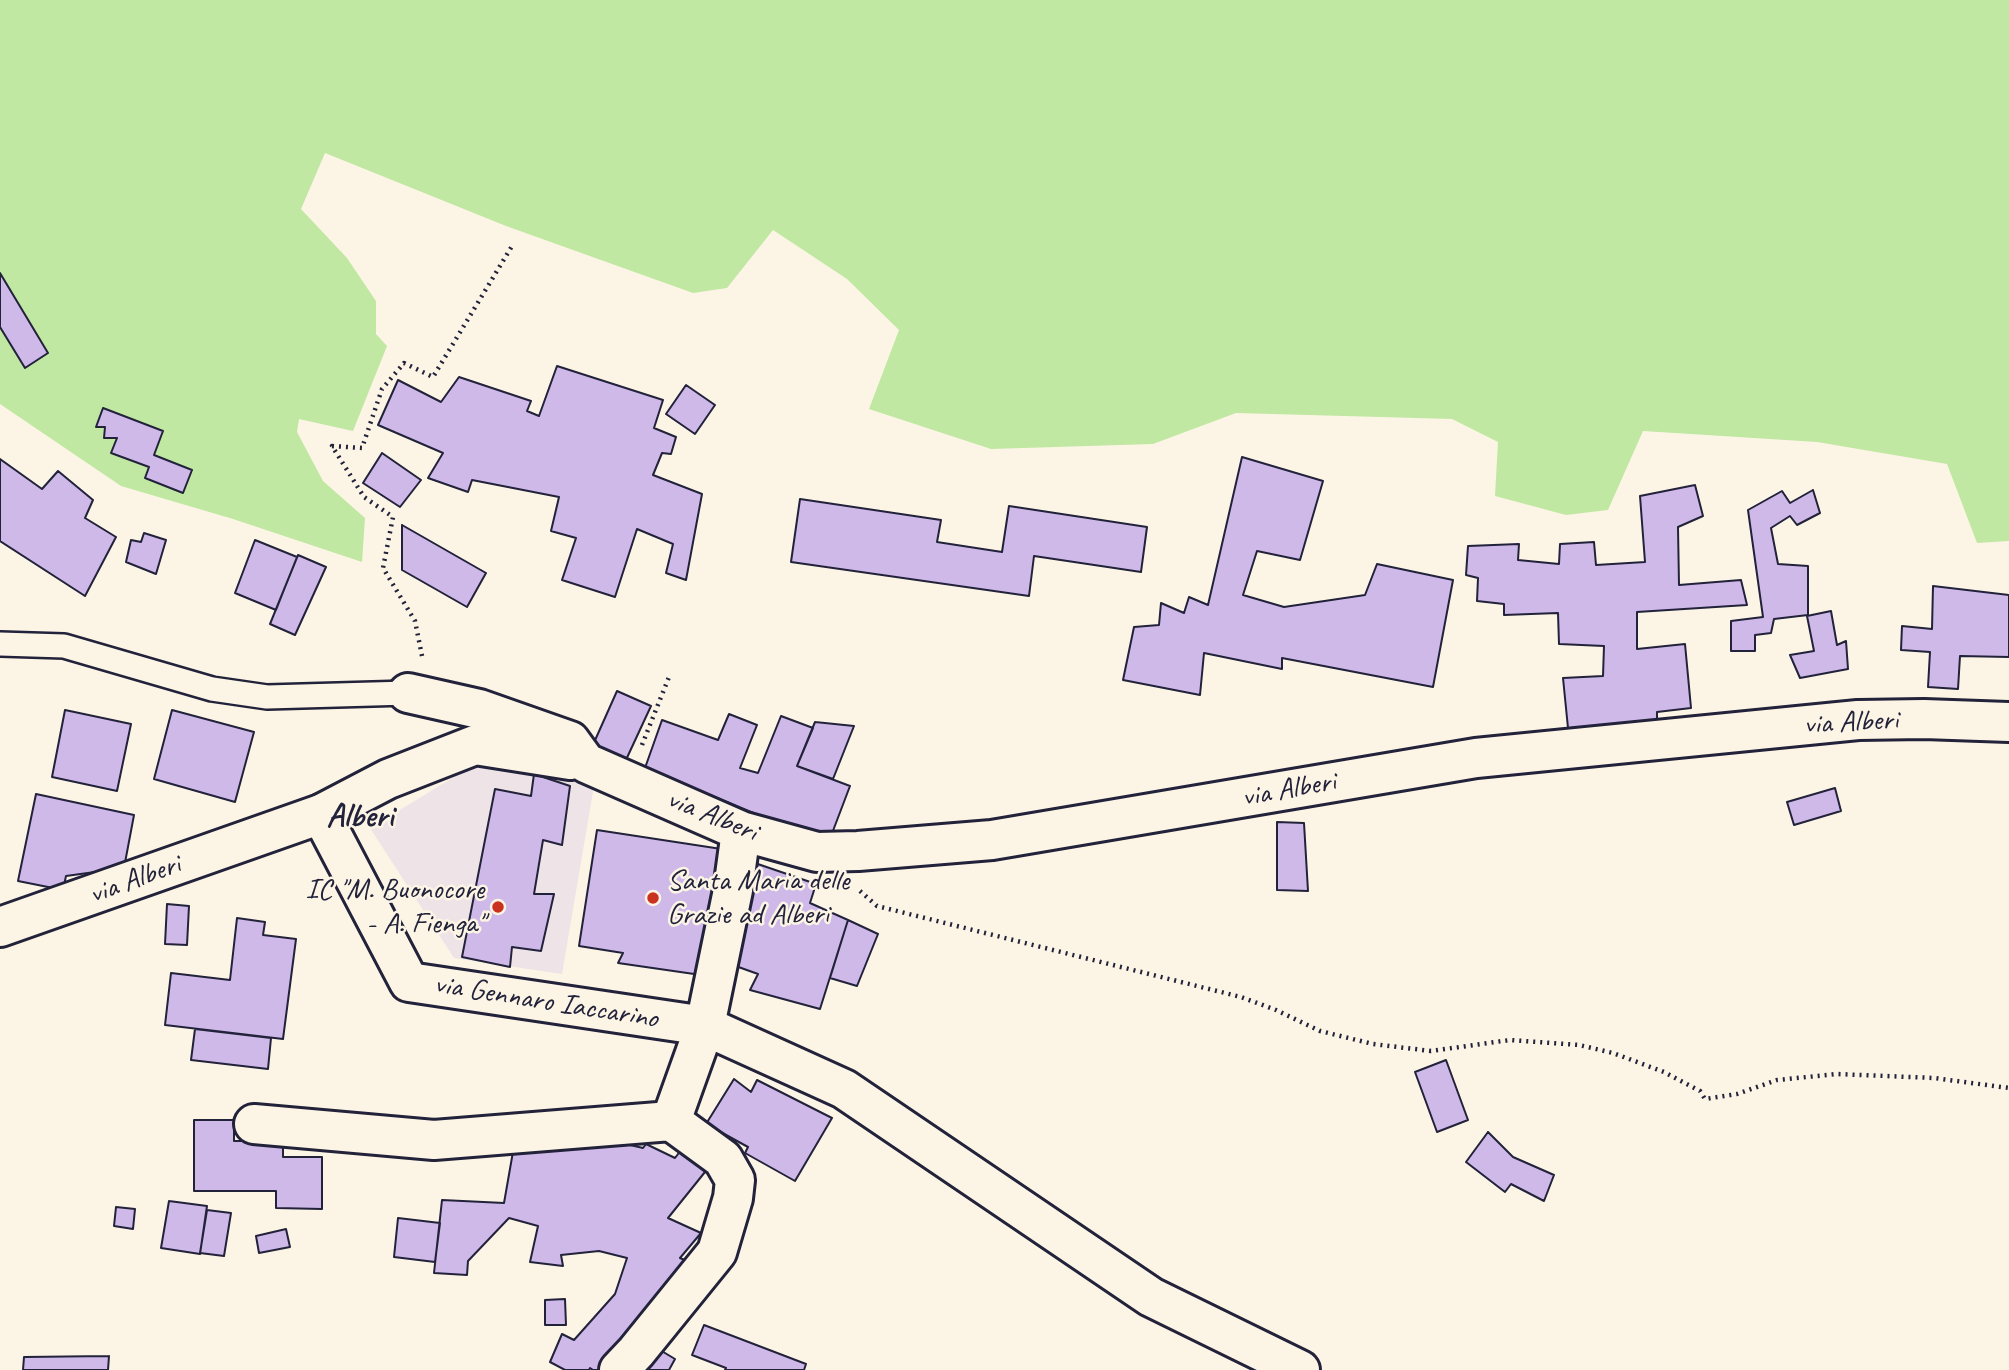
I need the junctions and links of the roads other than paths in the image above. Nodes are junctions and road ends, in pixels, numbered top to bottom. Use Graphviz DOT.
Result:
graph roads {
  1 [pos="0,644"];
  2 [pos="419,696"];
  3 [pos="2009,722"];
  4 [pos="586,763"];
  5 [pos="321,814"];
  6 [pos="741,831"];
  7 [pos="0,927"];
  8 [pos="705,1026"];
  9 [pos="671,1121"];
  10 [pos="254,1124"];
  11 [pos="619,1370"];
  12 [pos="1300,1370"];
  1 -- 2 [label="lane, via Alberi"];
  2 -- 4 [label="street, via Alberi"];
  3 -- 6 [label="street, via Alberi"];
  4 -- 5 [label="street, via Alberi"];
  4 -- 6 [label="street, via Alberi"];
  5 -- 7 [label="street, via Alberi"];
  5 -- 8 [label="street, via Gennaro Iaccarino"];
  6 -- 8 [label="street"];
  8 -- 9 [label="street"];
  8 -- 12 [label="street"];
  9 -- 10 [label="street"];
  9 -- 11 [label="street"];
}
